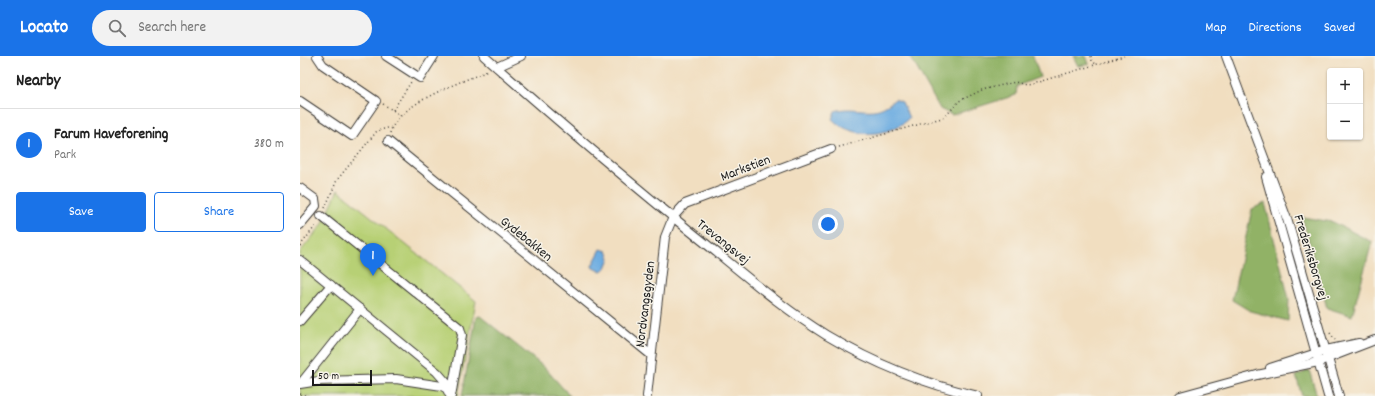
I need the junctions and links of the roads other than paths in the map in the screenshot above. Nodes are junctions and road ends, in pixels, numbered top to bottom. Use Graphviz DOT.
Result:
graph roads {
  1 [pos="317,56"];
  2 [pos="386,56"];
  3 [pos="434,56"];
  4 [pos="484,56"];
  5 [pos="520,56"];
  6 [pos="1226,56"];
  7 [pos="497,67"];
  8 [pos="300,101"];
  9 [pos="1252,128"];
  10 [pos="388,141"];
  11 [pos="831,149"];
  12 [pos="300,188"];
  13 [pos="321,216"];
  14 [pos="673,217"];
  15 [pos="300,225"];
  16 [pos="300,260"];
  17 [pos="330,285"];
  18 [pos="360,309"];
  19 [pos="300,321"];
  20 [pos="1375,340"];
  21 [pos="1326,350"];
  22 [pos="1315,353"];
  23 [pos="651,355"];
  24 [pos="1329,358"];
  25 [pos="1318,362"];
  26 [pos="1257,375"];
  27 [pos="300,383"];
  28 [pos="451,394"];
  29 [pos="647,396"];
  30 [pos="978,396"];
  31 [pos="1180,396"];
  32 [pos="1328,396"];
  33 [pos="1340,396"];
  1 -- 8 [label="street"];
  2 -- 3 [label="street"];
  4 -- 7 [label="street, Trevangsvej"];
  5 -- 7 [label="street"];
  6 -- 9 [label="street, Frederiksborgvej"];
  7 -- 14 [label="street, Trevangsvej"];
  9 -- 21 [label="street, Frederiksborgvej"];
  9 -- 22 [label="street, Frederiksborgvej"];
  10 -- 23 [label="street, Gydebakken"];
  11 -- 14 [label="street, Markstien"];
  12 -- 15 [label="street"];
  13 -- 28 [label="street"];
  14 -- 23 [label="street, Nordvangsgyden"];
  14 -- 30 [label="street, Trevangsvej"];
  16 -- 17 [label="street"];
  17 -- 18 [label="street"];
  17 -- 19 [label="street"];
  18 -- 27 [label="street"];
  18 -- 28 [label="street"];
  20 -- 21 [label="street"];
  20 -- 24 [label="street"];
  21 -- 22 [label="street"];
  21 -- 24 [label="street, Frederiksborgvej"];
  22 -- 25 [label="street, Frederiksborgvej"];
  22 -- 26 [label="street"];
  23 -- 29 [label="street, Nordvangsgyden"];
  24 -- 25 [label="street"];
  24 -- 33 [label="street, Frederiksborgvej"];
  25 -- 26 [label="street"];
  25 -- 32 [label="street, Frederiksborgvej"];
  26 -- 31 [label="street"];
  27 -- 28 [label="street"];
}
